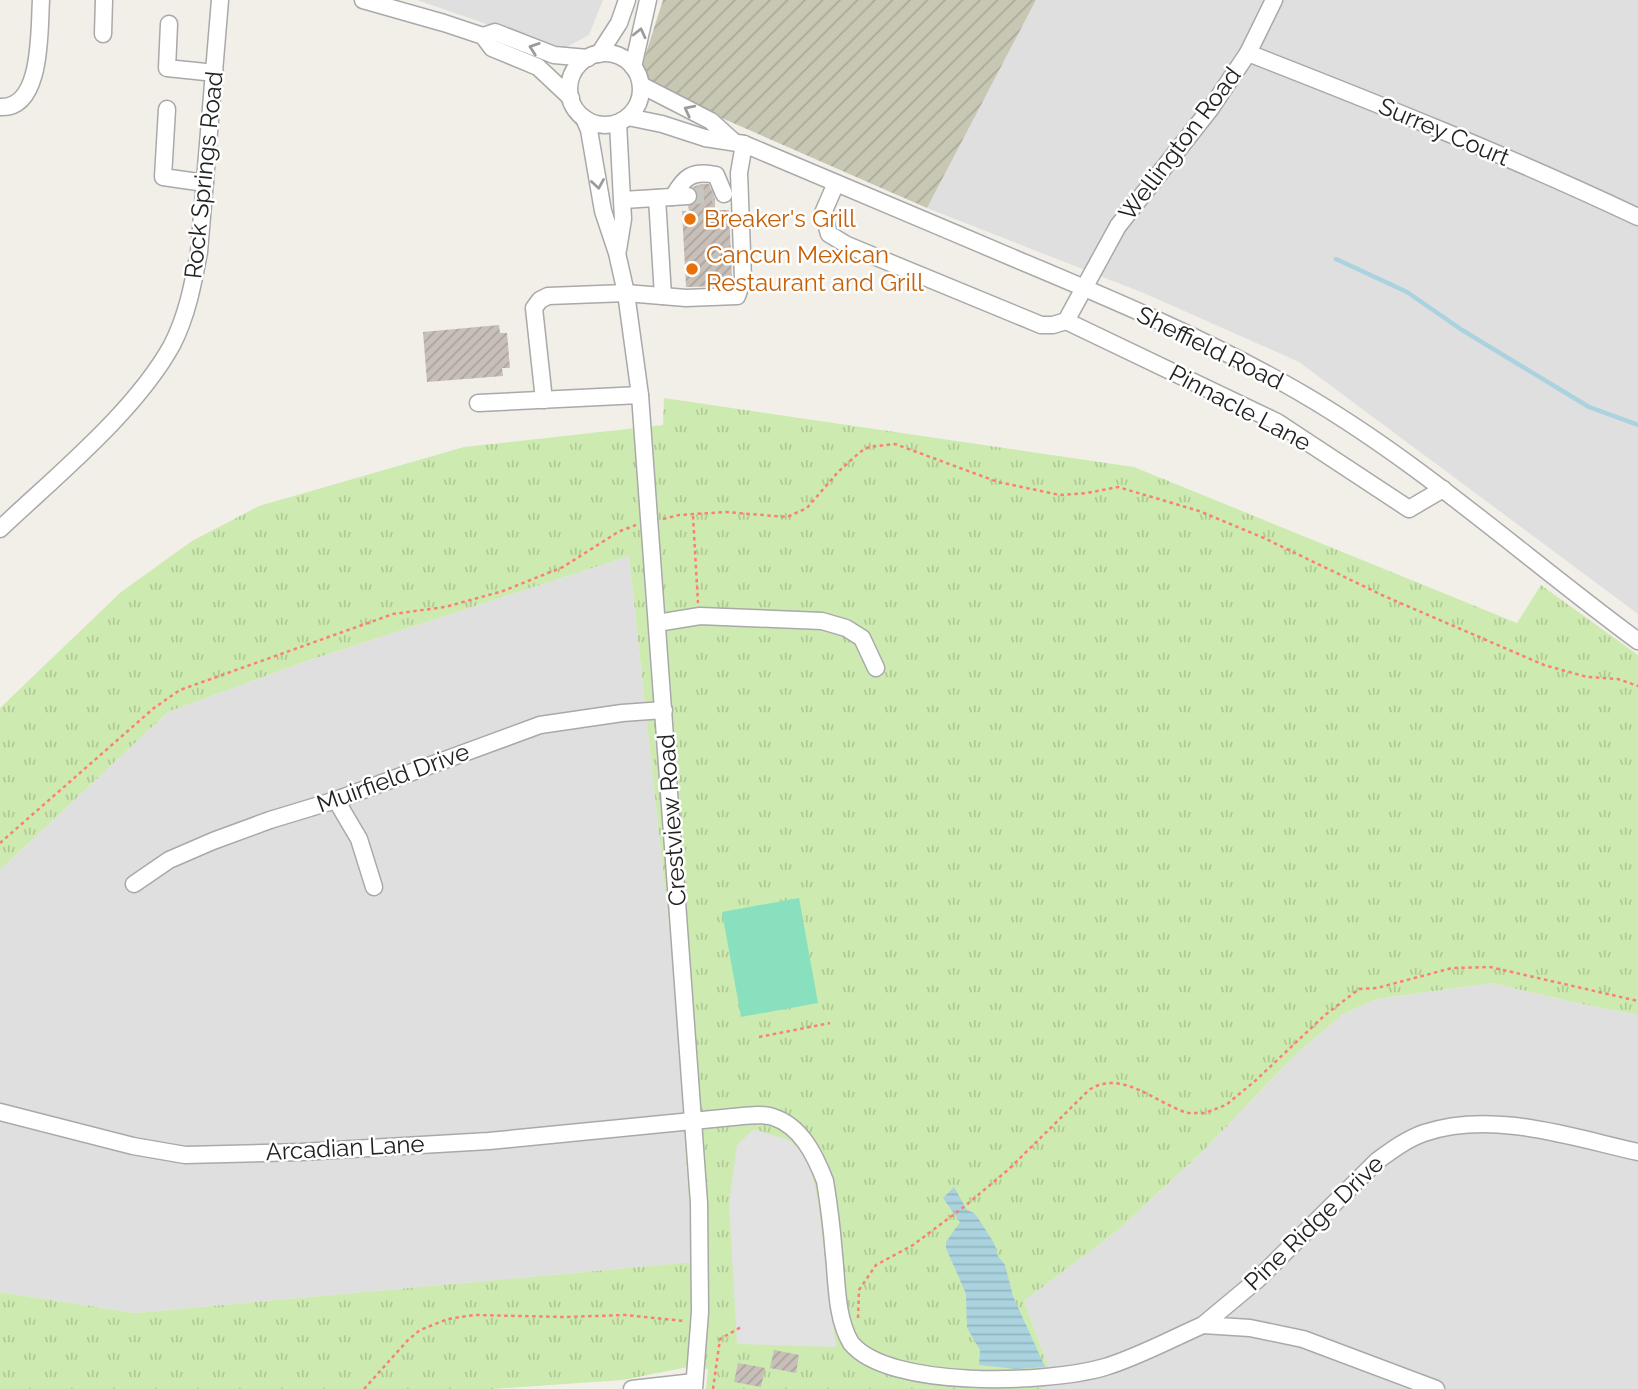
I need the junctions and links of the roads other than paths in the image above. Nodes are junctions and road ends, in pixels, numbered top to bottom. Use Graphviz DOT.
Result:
graph roads {
  1 [pos="41,0"];
  2 [pos="104,0"];
  3 [pos="220,0"];
  4 [pos="363,0"];
  5 [pos="627,0"];
  6 [pos="648,0"];
  7 [pos="1274,0"];
  8 [pos="169,24"];
  9 [pos="103,34"];
  10 [pos="483,36"];
  11 [pos="1248,53"];
  12 [pos="593,56"];
  13 [pos="633,67"];
  14 [pos="215,73"];
  15 [pos="641,85"];
  16 [pos="571,98"];
  17 [pos="0,107"];
  18 [pos="167,109"];
  19 [pos="584,118"];
  20 [pos="623,120"];
  21 [pos="739,143"];
  22 [pos="205,183"];
  23 [pos="836,183"];
  24 [pos="726,194"];
  25 [pos="672,197"];
  26 [pos="622,200"];
  27 [pos="1638,217"];
  28 [pos="617,253"];
  29 [pos="1084,287"];
  30 [pos="626,293"];
  31 [pos="663,296"];
  32 [pos="1066,321"];
  33 [pos="640,395"];
  34 [pos="544,400"];
  35 [pos="478,403"];
  36 [pos="1443,489"];
  37 [pos="0,529"];
  38 [pos="657,623"];
  39 [pos="1638,640"];
  40 [pos="876,668"];
  41 [pos="664,710"];
  42 [pos="336,800"];
  43 [pos="134,884"];
  44 [pos="374,887"];
  45 [pos="0,1112"];
  46 [pos="694,1121"];
  47 [pos="1638,1152"];
  48 [pos="1203,1325"];
  49 [pos="694,1386"];
  50 [pos="632,1389"];
  51 [pos="1436,1389"];
  1 -- 17 [label="street"];
  2 -- 9 [label="street"];
  3 -- 14 [label="street, Rock Springs Road"];
  4 -- 10 [label="street"];
  5 -- 12 [label="street"];
  13 -- 6 [label="street, one-way"];
  7 -- 11 [label="street, Wellington Road"];
  8 -- 14 [label="street"];
  12 -- 10 [label="street, one-way"];
  10 -- 16 [label="street"];
  11 -- 27 [label="street, Surrey Court"];
  11 -- 29 [label="street, Wellington Road"];
  12 -- 13 [label="street"];
  12 -- 16 [label="street"];
  13 -- 15 [label="street"];
  14 -- 22 [label="street, Rock Springs Road"];
  15 -- 20 [label="street"];
  21 -- 15 [label="street, Sheffield Road, one-way"];
  16 -- 19 [label="street"];
  18 -- 22 [label="street"];
  19 -- 20 [label="street"];
  19 -- 28 [label="street, Crestview Road, one-way"];
  20 -- 21 [label="street, Sheffield Road"];
  20 -- 26 [label="street, Crestview Road"];
  21 -- 23 [label="street, Sheffield Road"];
  21 -- 24 [label="street"];
  22 -- 37 [label="street, Rock Springs Road"];
  23 -- 29 [label="street, Sheffield Road"];
  23 -- 32 [label="street, Pinnacle Lane"];
  24 -- 25 [label="street"];
  24 -- 31 [label="street"];
  25 -- 26 [label="street"];
  25 -- 31 [label="street"];
  26 -- 28 [label="street, Crestview Road"];
  28 -- 30 [label="street, Crestview Road"];
  29 -- 32 [label="street"];
  29 -- 36 [label="street, Sheffield Road"];
  30 -- 31 [label="street"];
  30 -- 33 [label="street, Crestview Road"];
  30 -- 34 [label="street"];
  32 -- 36 [label="street, Pinnacle Lane"];
  33 -- 34 [label="street"];
  33 -- 38 [label="street, Crestview Road"];
  34 -- 35 [label="street"];
  36 -- 39 [label="street, Sheffield Road"];
  38 -- 40 [label="street"];
  38 -- 41 [label="street, Crestview Road"];
  41 -- 42 [label="street, Muirfield Drive"];
  41 -- 46 [label="street, Crestview Road"];
  42 -- 43 [label="street, Muirfield Drive"];
  42 -- 44 [label="street"];
  45 -- 46 [label="street, Arcadian Lane"];
  46 -- 48 [label="street, Pine Ridge Drive"];
  46 -- 49 [label="street, Crestview Road"];
  47 -- 48 [label="street, Pine Ridge Drive"];
  48 -- 51 [label="street, Pine Ridge Drive"];
  49 -- 50 [label="street"];
}
